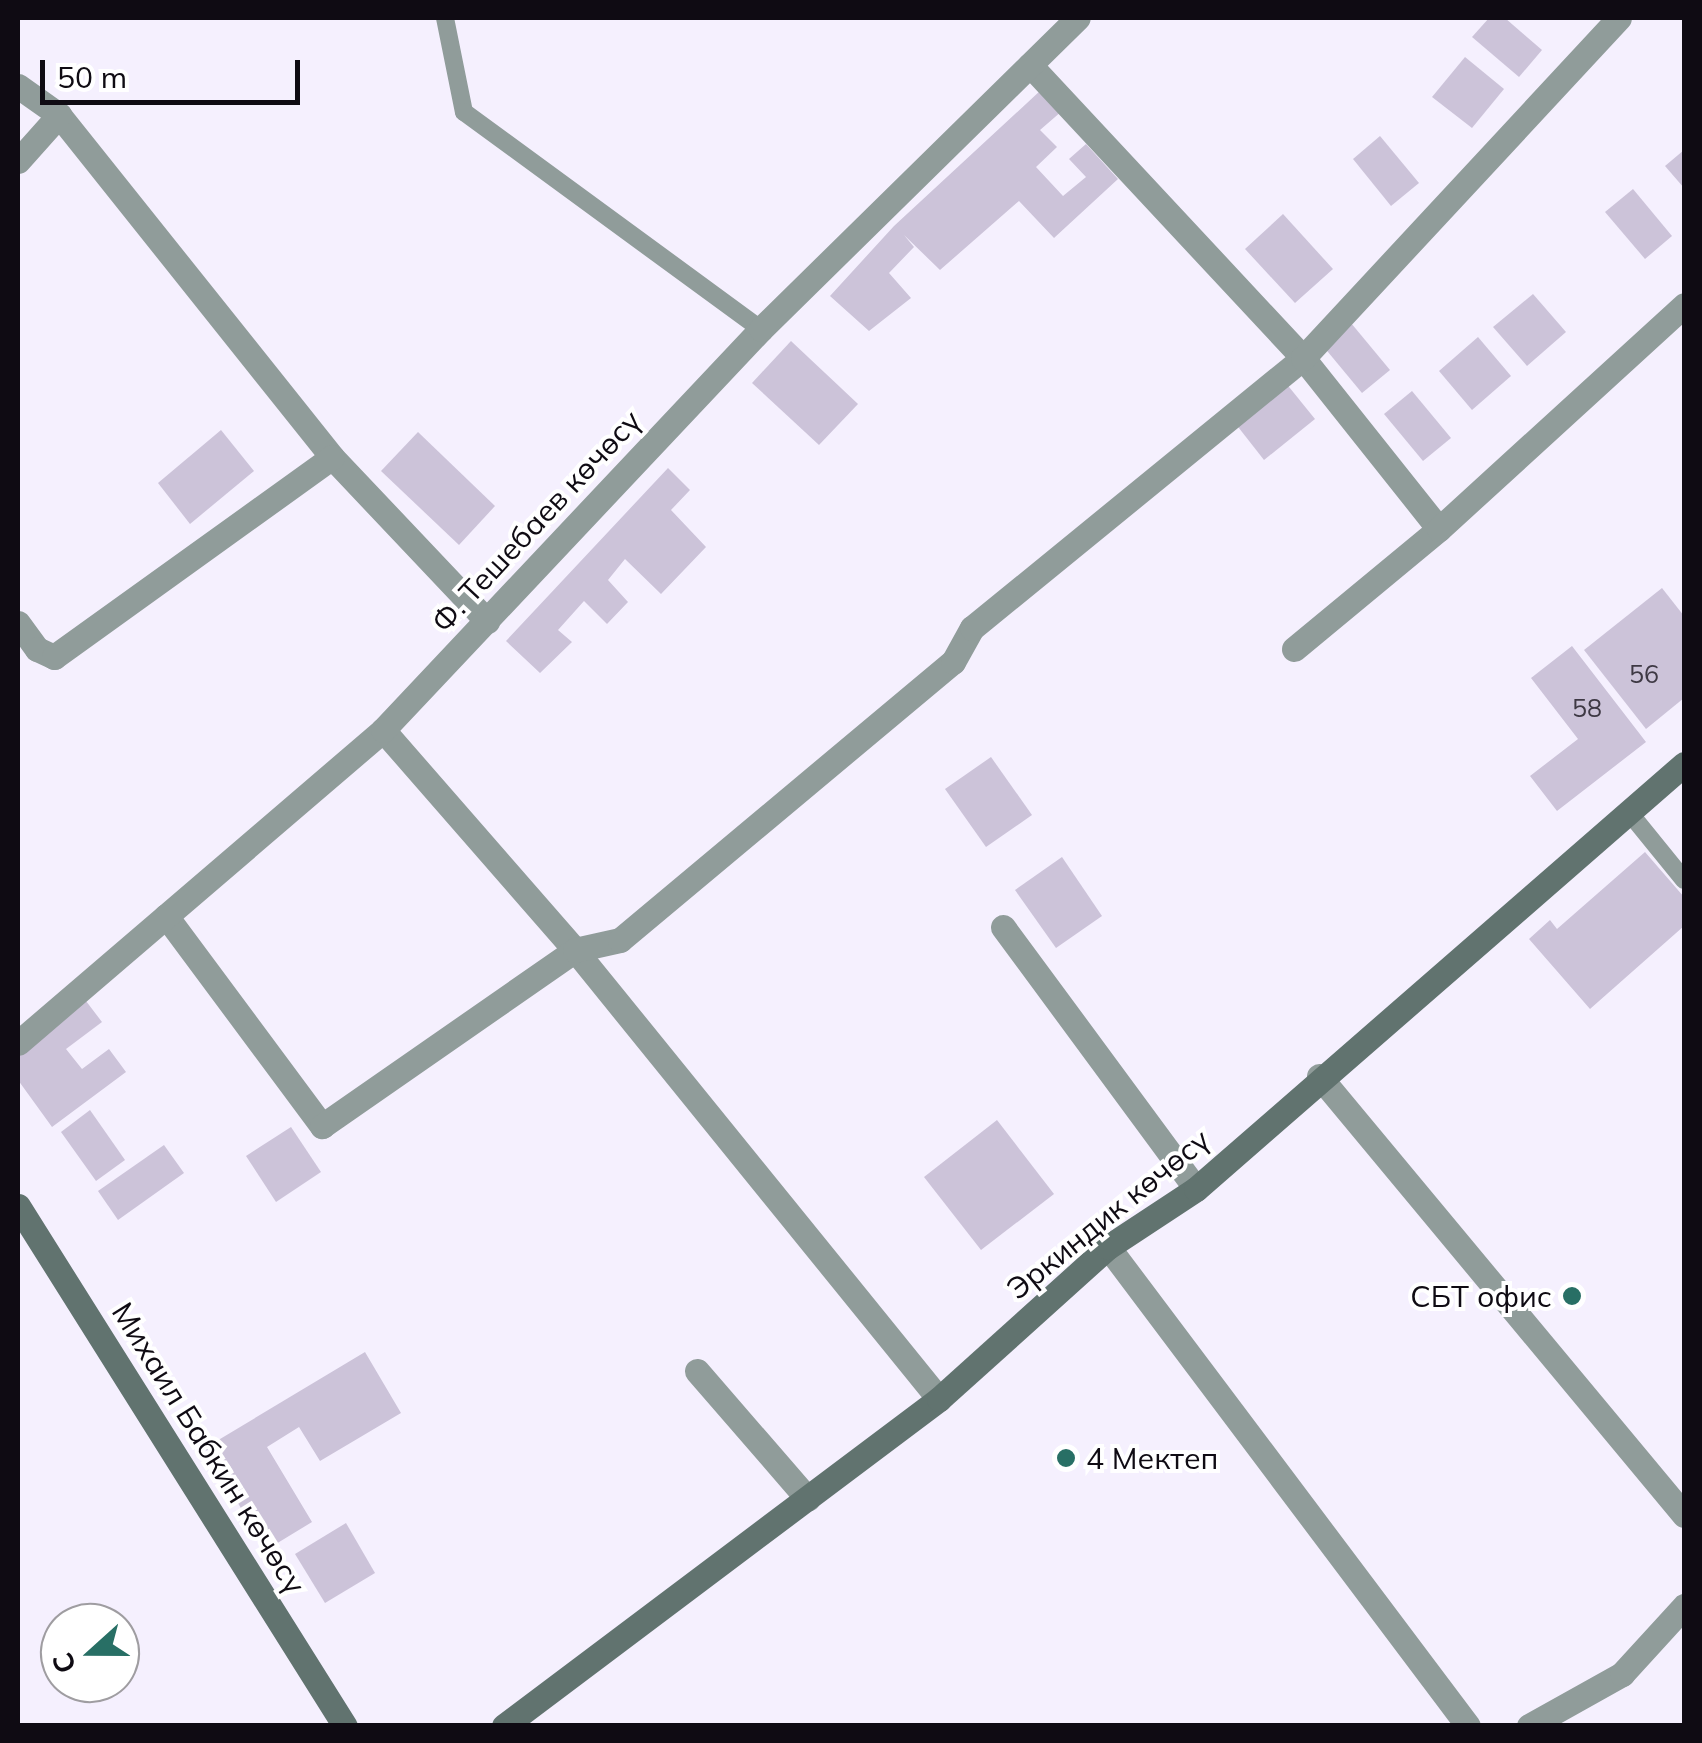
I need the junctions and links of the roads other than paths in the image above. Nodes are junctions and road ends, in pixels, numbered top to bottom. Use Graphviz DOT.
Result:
graph roads {
  1 [pos="444,18"];
  2 [pos="1078,18"];
  3 [pos="1619,18"];
  4 [pos="1030,65"];
  5 [pos="18,86"];
  6 [pos="60,115"];
  7 [pos="18,161"];
  8 [pos="1684,305"];
  9 [pos="762,329"];
  10 [pos="1303,358"];
  11 [pos="332,457"];
  12 [pos="1439,529"];
  13 [pos="487,621"];
  14 [pos="18,623"];
  15 [pos="1294,650"];
  16 [pos="383,730"];
  17 [pos="1684,764"];
  18 [pos="1628,812"];
  19 [pos="1684,880"];
  20 [pos="166,916"];
  21 [pos="1003,926"];
  22 [pos="575,950"];
  23 [pos="18,1043"];
  24 [pos="1318,1076"];
  25 [pos="1196,1189"];
  26 [pos="18,1206"];
  27 [pos="1108,1248"];
  28 [pos="697,1371"];
  29 [pos="939,1399"];
  30 [pos="808,1499"];
  31 [pos="1684,1512"];
  32 [pos="1684,1606"];
  33 [pos="345,1726"];
  34 [pos="504,1726"];
  35 [pos="1468,1726"];
  36 [pos="1530,1726"];
  1 -- 9 [label="lane"];
  2 -- 4 [label="street, Ф. Тешебаев көчөсү"];
  3 -- 10 [label="street"];
  4 -- 9 [label="street, Ф. Тешебаев көчөсү"];
  4 -- 10 [label="street"];
  5 -- 6 [label="street"];
  6 -- 7 [label="street"];
  6 -- 11 [label="street"];
  8 -- 12 [label="street"];
  9 -- 13 [label="street, Ф. Тешебаев көчөсү"];
  10 -- 12 [label="street"];
  10 -- 22 [label="street"];
  11 -- 13 [label="street"];
  11 -- 14 [label="street"];
  12 -- 15 [label="street"];
  13 -- 16 [label="street, Ф. Тешебаев көчөсү"];
  16 -- 20 [label="street, Ф. Тешебаев көчөсү"];
  16 -- 22 [label="street"];
  17 -- 18 [label="main road, Эркиндик көчөсү"];
  18 -- 19 [label="lane"];
  18 -- 24 [label="main road, Эркиндик көчөсү"];
  20 -- 22 [label="street"];
  20 -- 23 [label="street, Ф. Тешебаев көчөсү"];
  21 -- 25 [label="street"];
  22 -- 29 [label="street"];
  24 -- 25 [label="main road, Эркиндик көчөсү"];
  24 -- 31 [label="street"];
  25 -- 27 [label="main road, Эркиндик көчөсү"];
  26 -- 33 [label="main road, Михаил Бабкин көчөсү"];
  27 -- 29 [label="main road, Эркиндик көчөсү"];
  27 -- 35 [label="street"];
  28 -- 30 [label="street"];
  29 -- 30 [label="main road, Эркиндик көчөсү"];
  30 -- 34 [label="main road, Эркиндик көчөсү"];
  32 -- 36 [label="street"];
}
